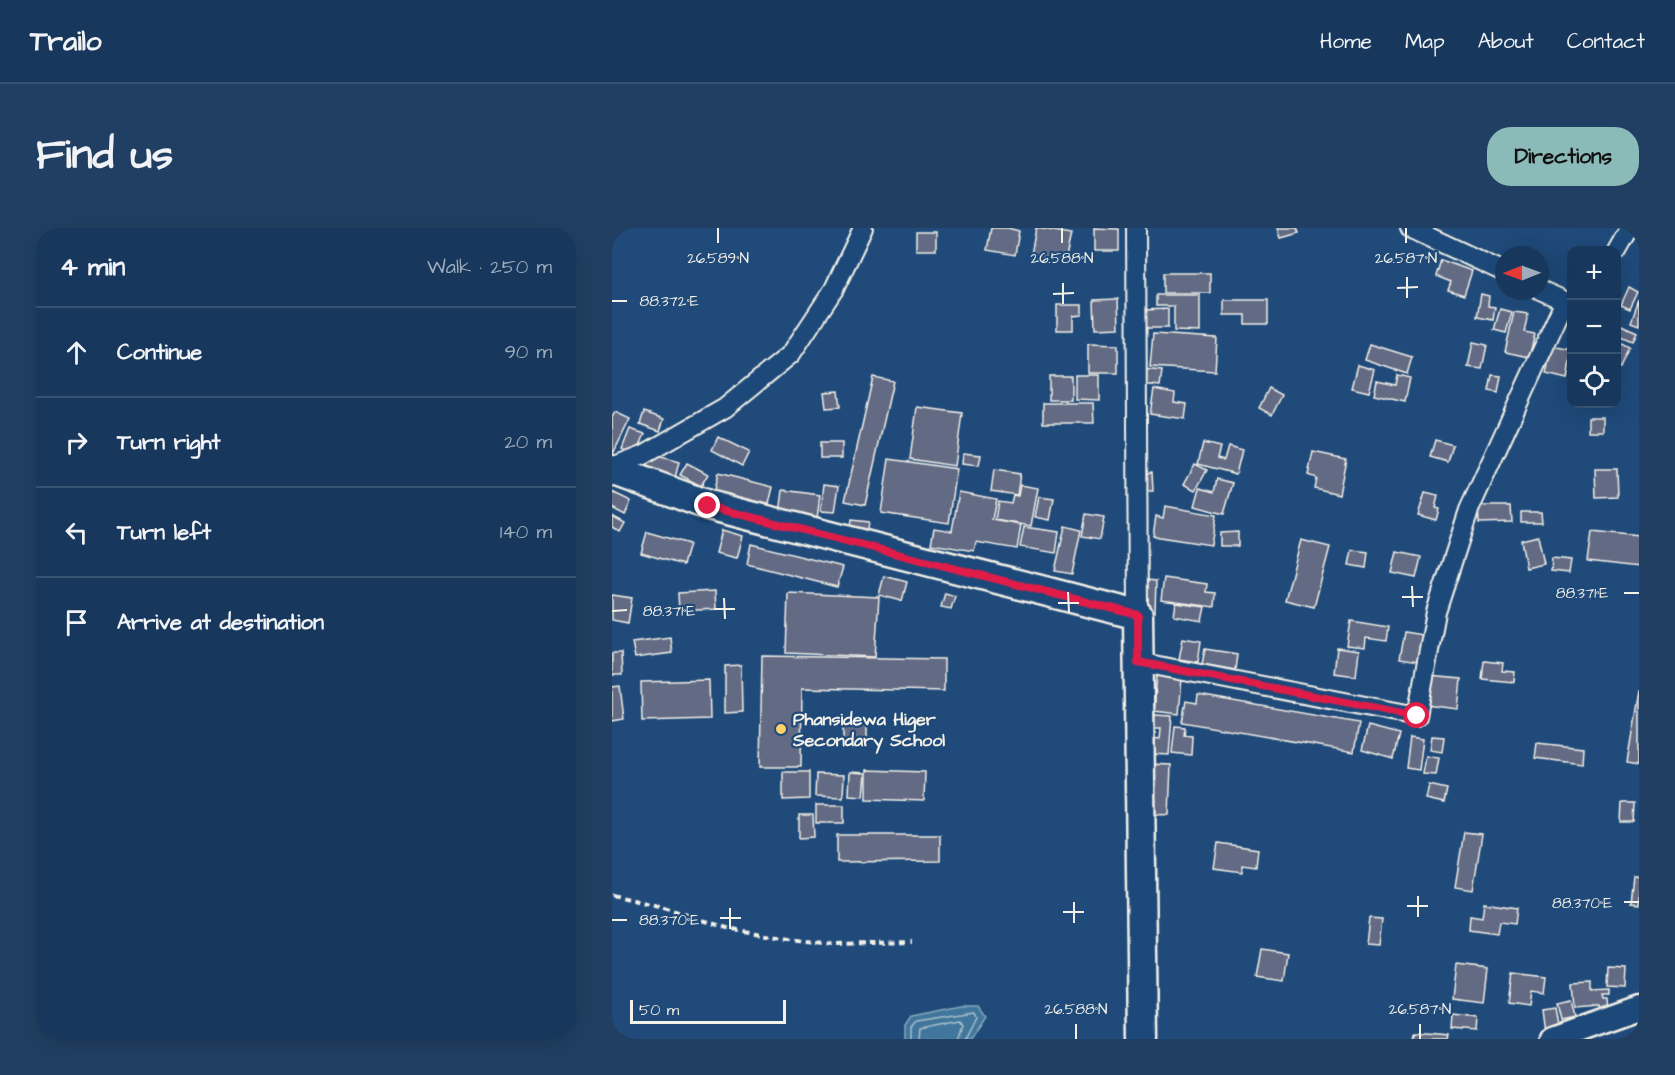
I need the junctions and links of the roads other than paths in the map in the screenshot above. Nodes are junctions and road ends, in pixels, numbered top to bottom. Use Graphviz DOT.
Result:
graph roads {
  1 [pos="863,228"];
  2 [pos="1136,228"];
  3 [pos="1410,228"];
  4 [pos="1630,228"];
  5 [pos="1620,246"];
  6 [pos="1495,268"];
  7 [pos="1549,294"];
  8 [pos="1567,303"];
  9 [pos="1567,305"];
  10 [pos="612,469"];
  11 [pos="1138,615"];
  12 [pos="1138,662"];
  13 [pos="1639,1008"];
  14 [pos="1143,1039"];
  15 [pos="1552,1039"];
  1 -- 10 [label="street"];
  2 -- 11 [label="street"];
  3 -- 6 [label="street"];
  4 -- 5 [label="street"];
  7 -- 8 [label="street"];
  9 -- 12 [label="street"];
  10 -- 11 [label="main road"];
  11 -- 12 [label="main road"];
  12 -- 14 [label="main road"];
  13 -- 15 [label="street"];
}
